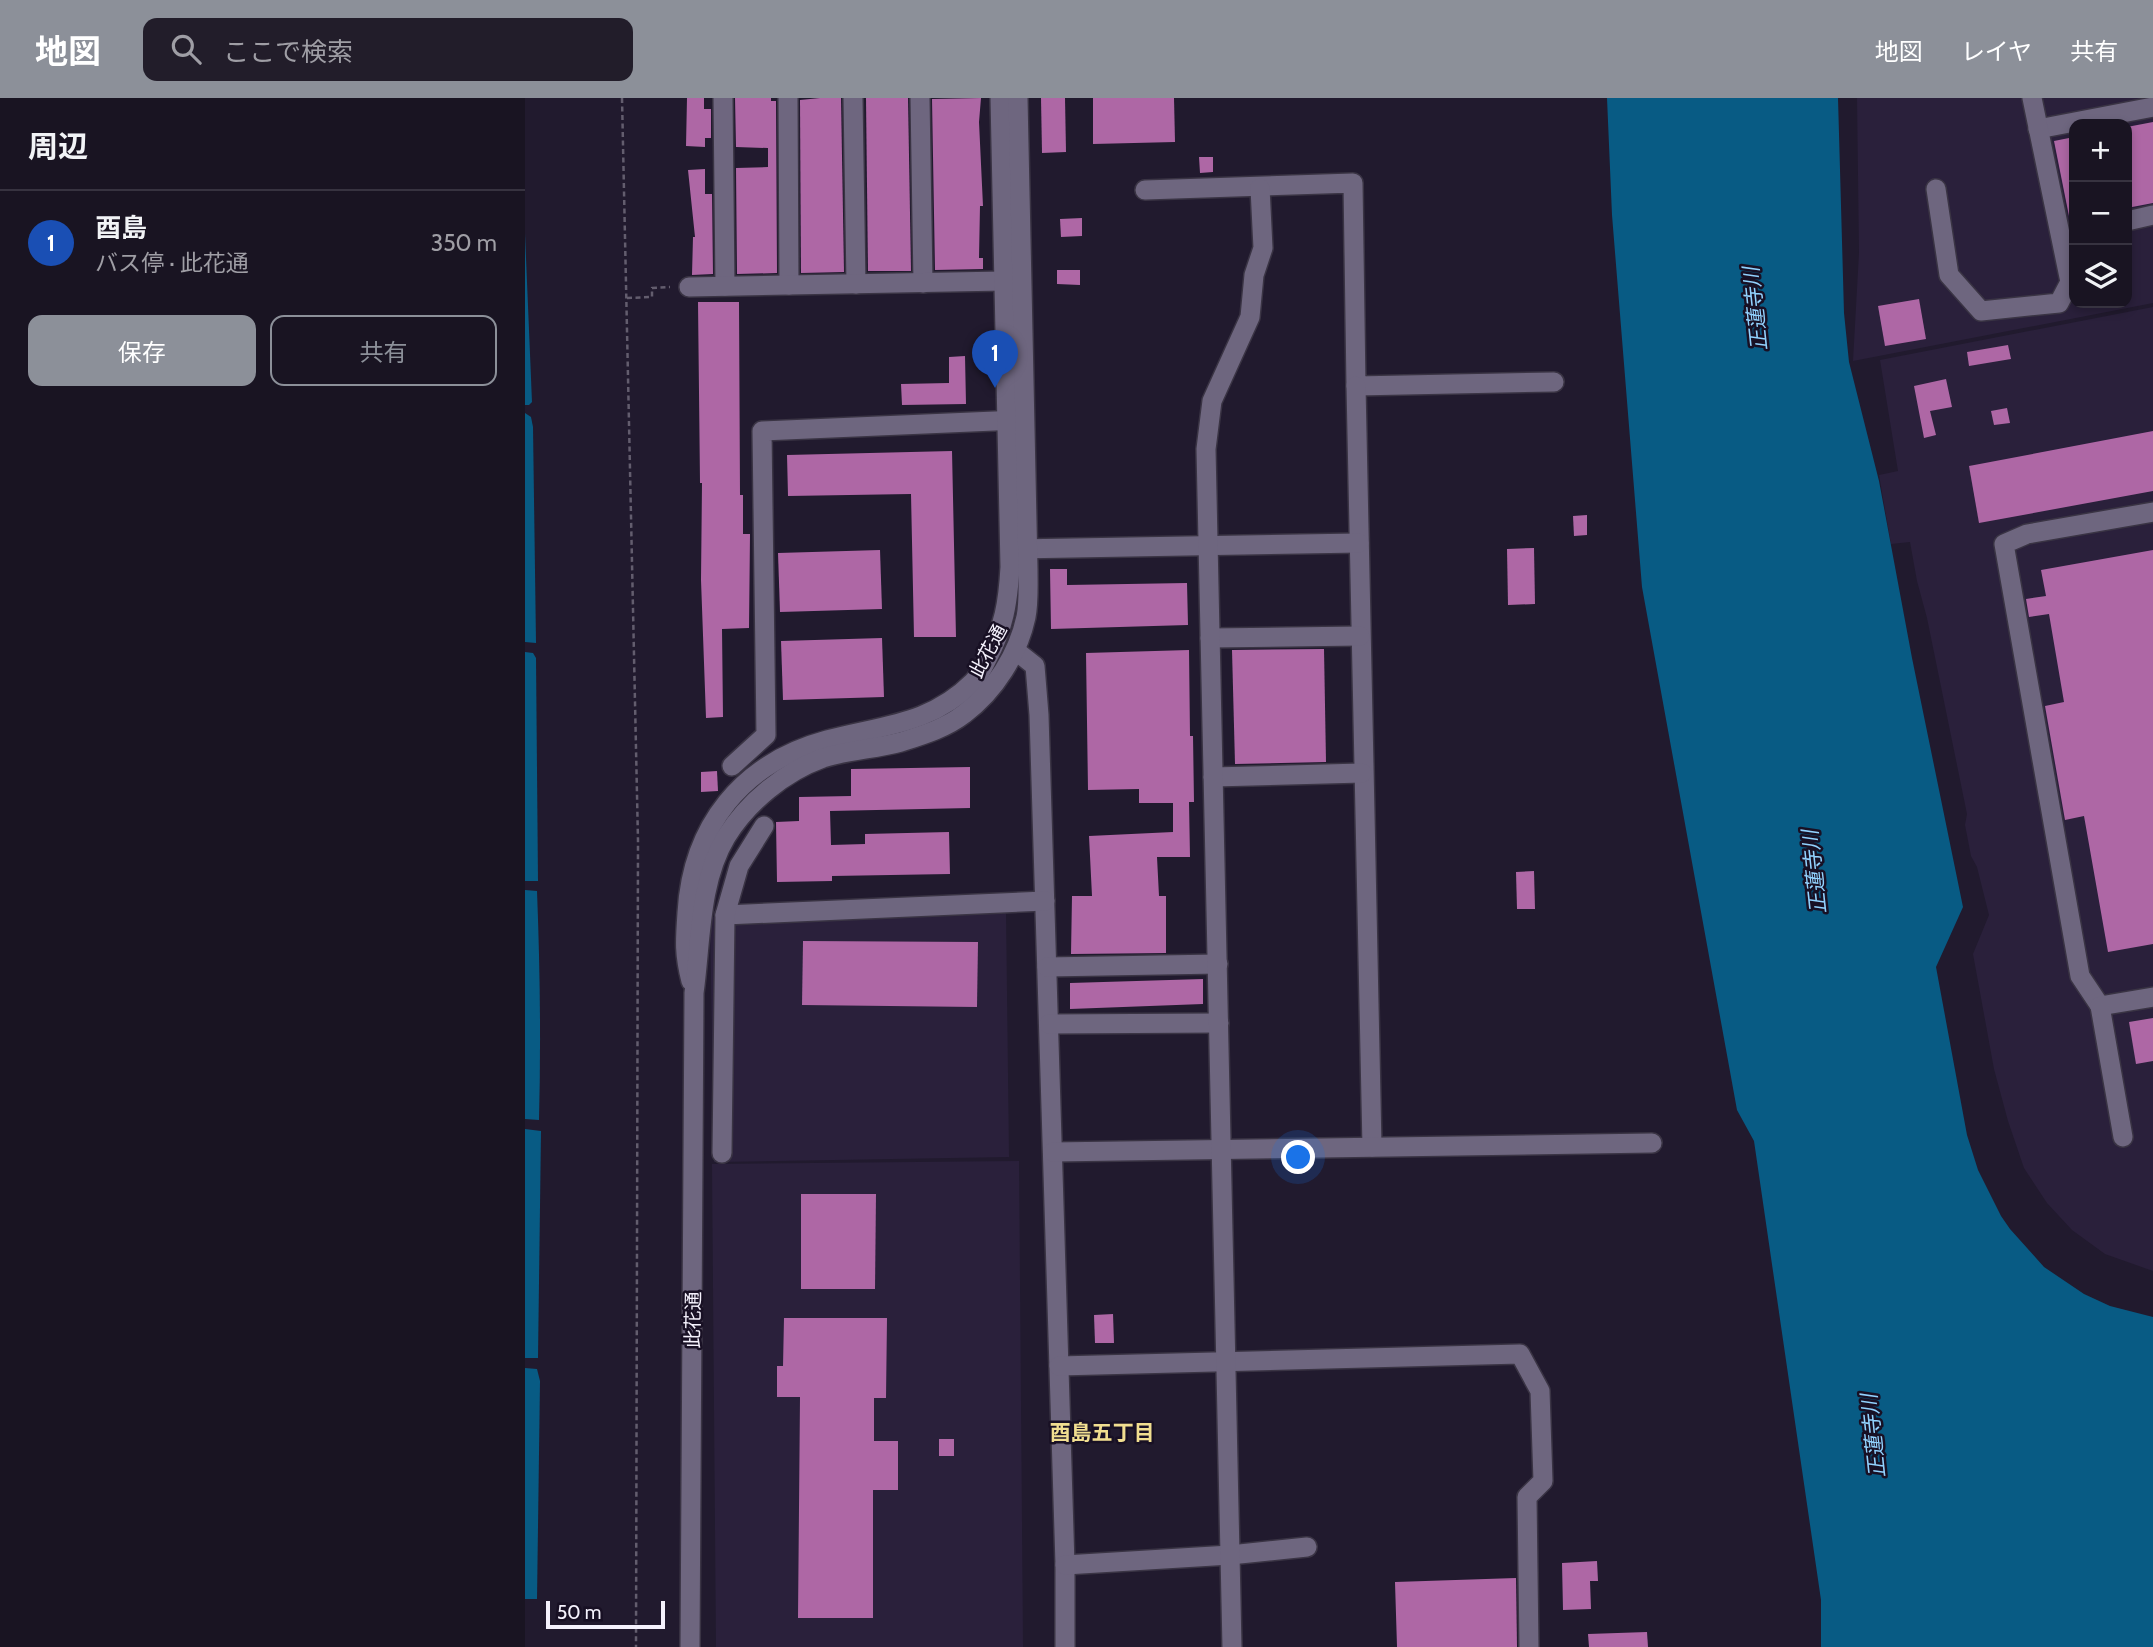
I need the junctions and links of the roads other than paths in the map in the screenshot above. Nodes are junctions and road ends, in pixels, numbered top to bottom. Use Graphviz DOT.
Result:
graph roads {
  1 [pos="723,98"];
  2 [pos="788,98"];
  3 [pos="853,98"];
  4 [pos="919,98"];
  5 [pos="1000,98"];
  6 [pos="1018,98"];
  7 [pos="2032,98"];
  8 [pos="2153,107"];
  9 [pos="2038,130"];
  10 [pos="1260,188"];
  11 [pos="1936,189"];
  12 [pos="1145,190"];
  13 [pos="2153,215"];
  14 [pos="2132,219"];
  15 [pos="2067,233"];
  16 [pos="1004,281"];
  17 [pos="923,282"];
  18 [pos="856,284"];
  19 [pos="789,285"];
  20 [pos="725,286"];
  21 [pos="689,287"];
  22 [pos="1554,382"];
  23 [pos="1356,386"];
  24 [pos="1013,427"];
  25 [pos="2153,512"];
  26 [pos="1359,543"];
  27 [pos="1208,546"];
  28 [pos="1019,549"];
  29 [pos="1360,636"];
  30 [pos="1210,638"];
  31 [pos="1016,652"];
  32 [pos="732,766"];
  33 [pos="1362,773"];
  34 [pos="1213,777"];
  35 [pos="764,826"];
  36 [pos="1045,901"];
  37 [pos="725,915"];
  38 [pos="1218,964"];
  39 [pos="1047,967"];
  40 [pos="694,993"];
  41 [pos="2153,997"];
  42 [pos="2100,1006"];
  43 [pos="1219,1023"];
  44 [pos="1049,1024"];
  45 [pos="2123,1137"];
  46 [pos="1652,1143"];
  47 [pos="1372,1147"];
  48 [pos="1222,1150"];
  49 [pos="1053,1152"];
  50 [pos="722,1153"];
  51 [pos="1227,1362"];
  52 [pos="1059,1366"];
  53 [pos="1307,1547"];
  54 [pos="1230,1555"];
  55 [pos="1065,1565"];
  56 [pos="690,1647"];
  57 [pos="1065,1647"];
  58 [pos="1232,1647"];
  59 [pos="1529,1647"];
  1 -- 20 [label="street"];
  2 -- 19 [label="street"];
  3 -- 18 [label="street"];
  4 -- 17 [label="street"];
  5 -- 16 [label="street, 此花通"];
  6 -- 24 [label="street, 此花通"];
  7 -- 9 [label="street"];
  8 -- 9 [label="street"];
  9 -- 15 [label="street"];
  10 -- 12 [label="street"];
  10 -- 23 [label="street"];
  10 -- 27 [label="street"];
  11 -- 15 [label="street"];
  13 -- 14 [label="street"];
  16 -- 17 [label="street"];
  16 -- 24 [label="street, 此花通"];
  17 -- 18 [label="street"];
  18 -- 19 [label="street"];
  19 -- 20 [label="street"];
  20 -- 21 [label="street"];
  22 -- 23 [label="street"];
  23 -- 26 [label="street"];
  24 -- 28 [label="street, 此花通"];
  24 -- 32 [label="street"];
  25 -- 42 [label="street"];
  26 -- 27 [label="street"];
  26 -- 29 [label="street"];
  27 -- 28 [label="street"];
  27 -- 30 [label="street"];
  28 -- 31 [label="street, 此花通"];
  28 -- 40 [label="street, 此花通"];
  29 -- 30 [label="street"];
  29 -- 33 [label="street"];
  30 -- 34 [label="street"];
  31 -- 36 [label="street"];
  31 -- 40 [label="street, 此花通"];
  33 -- 34 [label="street"];
  33 -- 47 [label="street"];
  34 -- 38 [label="street"];
  35 -- 37 [label="street"];
  36 -- 37 [label="street"];
  36 -- 39 [label="street"];
  37 -- 50 [label="street"];
  38 -- 39 [label="street"];
  38 -- 43 [label="street"];
  39 -- 44 [label="street"];
  40 -- 56 [label="street, 此花通"];
  41 -- 42 [label="street"];
  42 -- 45 [label="street"];
  43 -- 44 [label="street"];
  43 -- 48 [label="street"];
  44 -- 49 [label="street"];
  46 -- 47 [label="street"];
  47 -- 48 [label="street"];
  48 -- 49 [label="street"];
  48 -- 51 [label="street"];
  49 -- 52 [label="street"];
  51 -- 52 [label="street"];
  51 -- 54 [label="street"];
  51 -- 59 [label="street"];
  52 -- 55 [label="street"];
  53 -- 54 [label="street"];
  54 -- 55 [label="street"];
  54 -- 58 [label="street"];
  55 -- 57 [label="street"];
}
